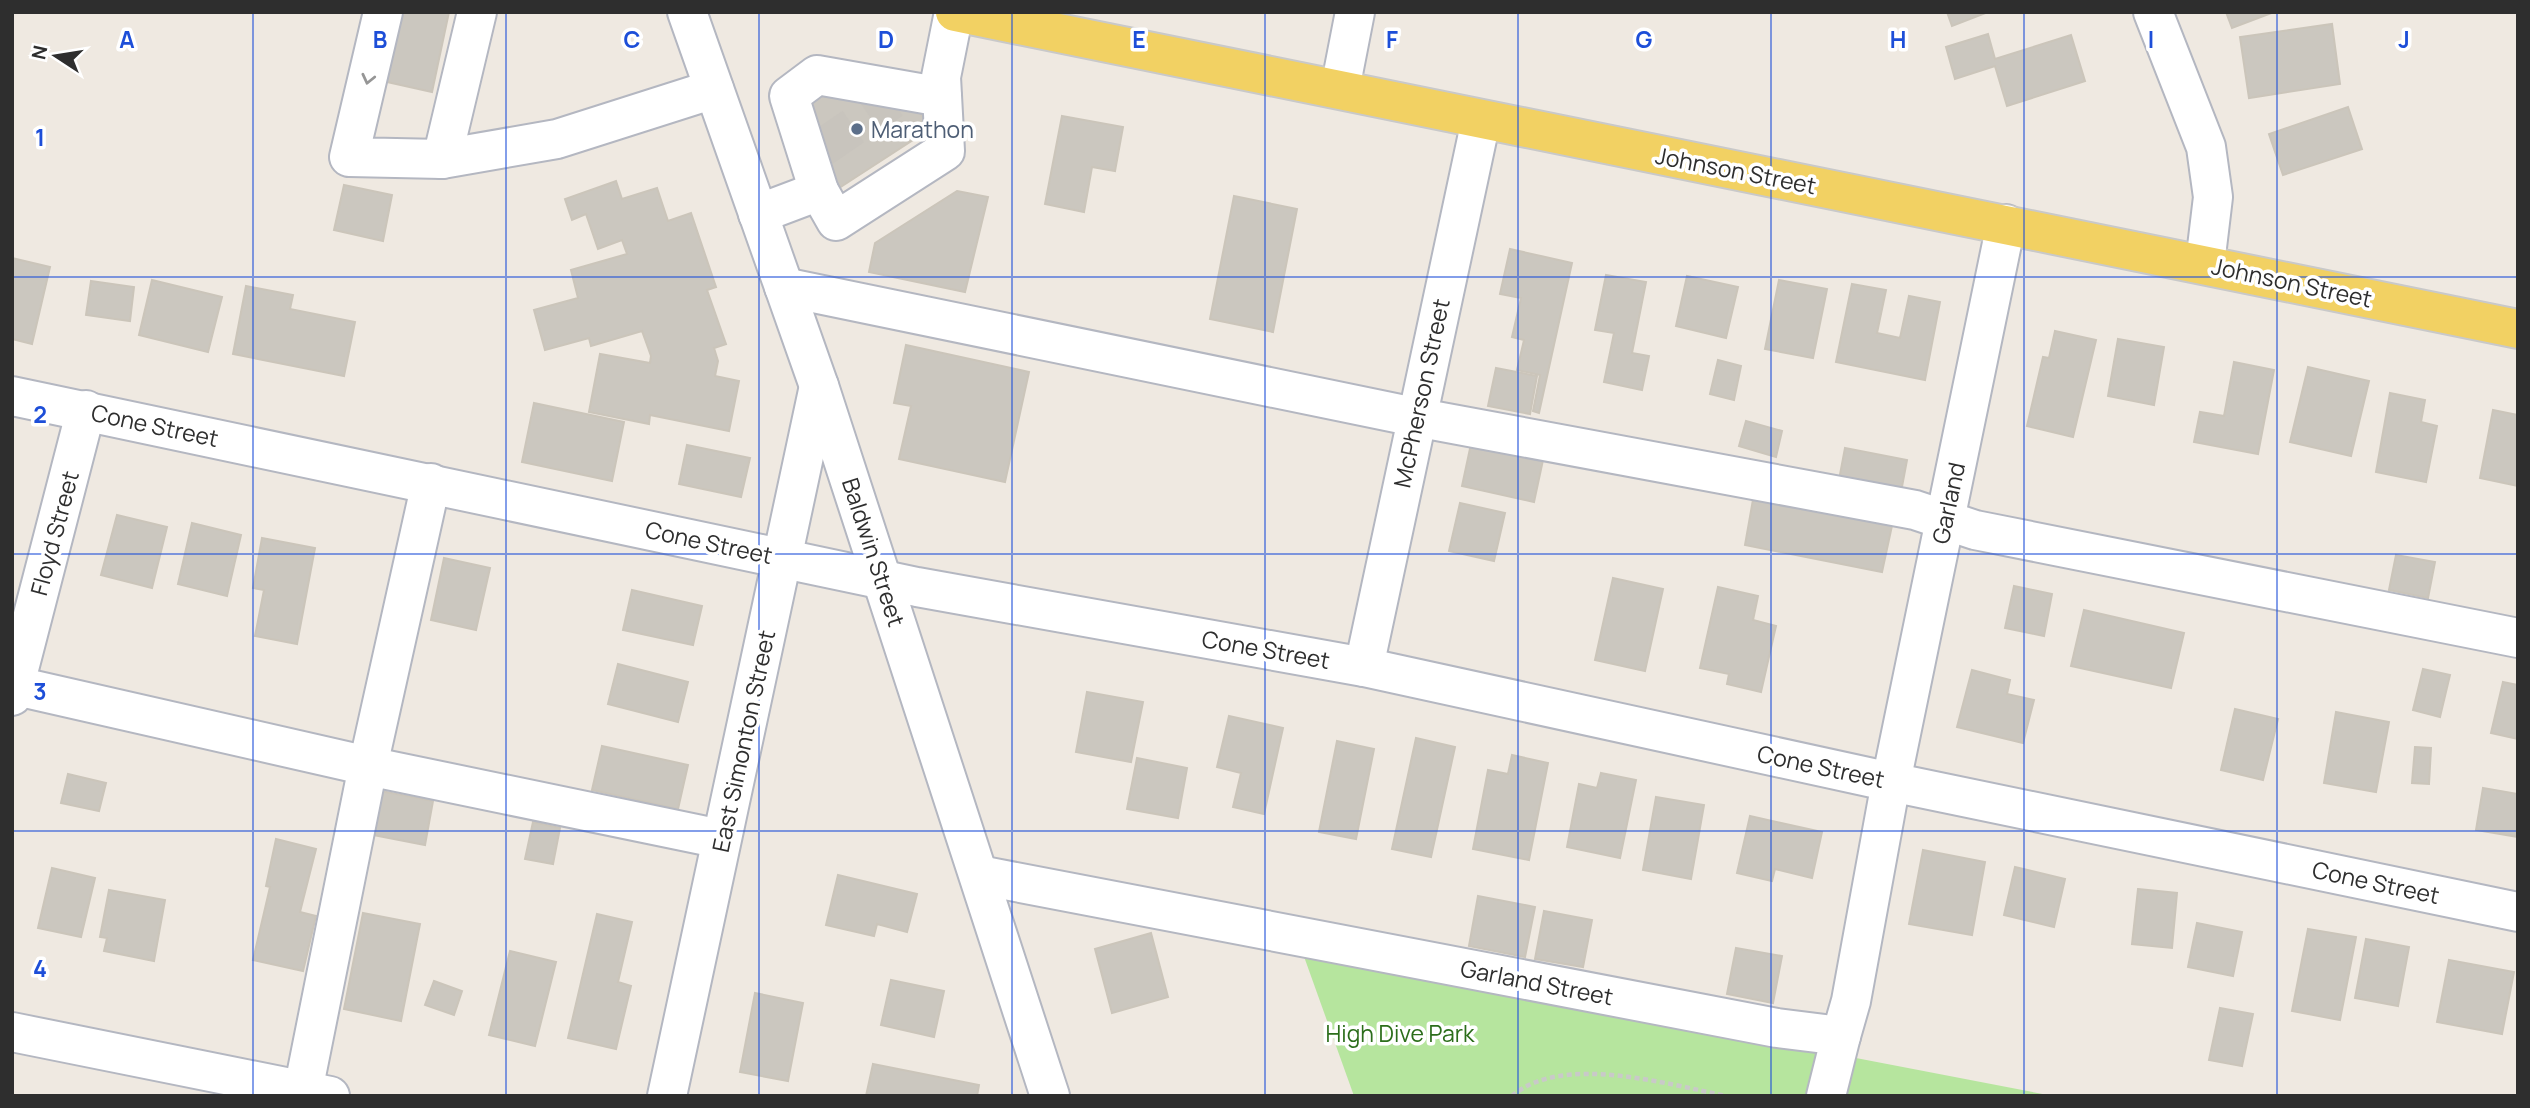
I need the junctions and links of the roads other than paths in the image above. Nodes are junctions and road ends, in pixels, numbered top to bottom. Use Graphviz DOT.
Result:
graph roads {
  1 [pos="383,12"];
  2 [pos="477,12"];
  3 [pos="687,12"];
  4 [pos="1355,12"];
  5 [pos="2153,12"];
  6 [pos="970,14"];
  7 [pos="714,89"];
  8 [pos="1340,89"];
  9 [pos="942,97"];
  10 [pos="1481,120"];
  11 [pos="442,159"];
  12 [pos="817,166"];
  13 [pos="758,214"];
  14 [pos="2006,224"];
  15 [pos="2205,264"];
  16 [pos="784,287"];
  17 [pos="2518,329"];
  18 [pos="819,386"];
  19 [pos="12,396"];
  20 [pos="86,410"];
  21 [pos="1415,417"];
  22 [pos="431,483"];
  23 [pos="1944,519"];
  24 [pos="782,558"];
  25 [pos="884,579"];
  26 [pos="2518,638"];
  27 [pos="1364,667"];
  28 [pos="13,689"];
  29 [pos="369,766"];
  30 [pos="1891,782"];
  31 [pos="721,839"];
  32 [pos="979,874"];
  33 [pos="2518,912"];
  34 [pos="12,1032"];
  35 [pos="1841,1036"];
  36 [pos="312,1094"];
  37 [pos="667,1096"];
  38 [pos="1050,1096"];
  39 [pos="1826,1096"];
  1 -- 11 [label="street, one-way"];
  2 -- 11 [label="street"];
  3 -- 7 [label="street, Baldwin Street"];
  4 -- 8 [label="street"];
  5 -- 15 [label="street"];
  6 -- 8 [label="main road, Johnson Street"];
  6 -- 9 [label="street"];
  7 -- 11 [label="street"];
  7 -- 13 [label="street, Baldwin Street"];
  8 -- 10 [label="main road, Johnson Street"];
  9 -- 12 [label="street"];
  9 -- 12 [label="street"];
  10 -- 14 [label="main road, Johnson Street"];
  10 -- 21 [label="street, McPherson Street"];
  12 -- 13 [label="street"];
  13 -- 16 [label="street, Baldwin Street"];
  14 -- 15 [label="main road, Johnson Street"];
  14 -- 23 [label="street, Garland"];
  15 -- 17 [label="main road, Johnson Street"];
  16 -- 18 [label="street, Baldwin Street"];
  16 -- 21 [label="street"];
  18 -- 24 [label="street, East Simonton Street"];
  18 -- 25 [label="street, Baldwin Street"];
  19 -- 20 [label="street, Cone Street"];
  20 -- 22 [label="street, Cone Street"];
  20 -- 28 [label="street, Floyd Street"];
  21 -- 23 [label="street"];
  21 -- 27 [label="street, McPherson Street"];
  22 -- 24 [label="street, Cone Street"];
  22 -- 29 [label="street"];
  23 -- 26 [label="street"];
  23 -- 30 [label="street, Garland"];
  24 -- 25 [label="street, Cone Street"];
  24 -- 31 [label="street, East Simonton Street"];
  25 -- 27 [label="street, Cone Street"];
  25 -- 32 [label="street, Baldwin Street"];
  27 -- 30 [label="street, Cone Street"];
  28 -- 29 [label="street"];
  29 -- 31 [label="street"];
  29 -- 36 [label="street"];
  30 -- 33 [label="street, Cone Street"];
  30 -- 35 [label="street"];
  31 -- 37 [label="street, East Simonton Street"];
  32 -- 35 [label="street, Garland Street"];
  32 -- 38 [label="street, Baldwin Street"];
  34 -- 36 [label="street"];
  35 -- 39 [label="street"];
}
